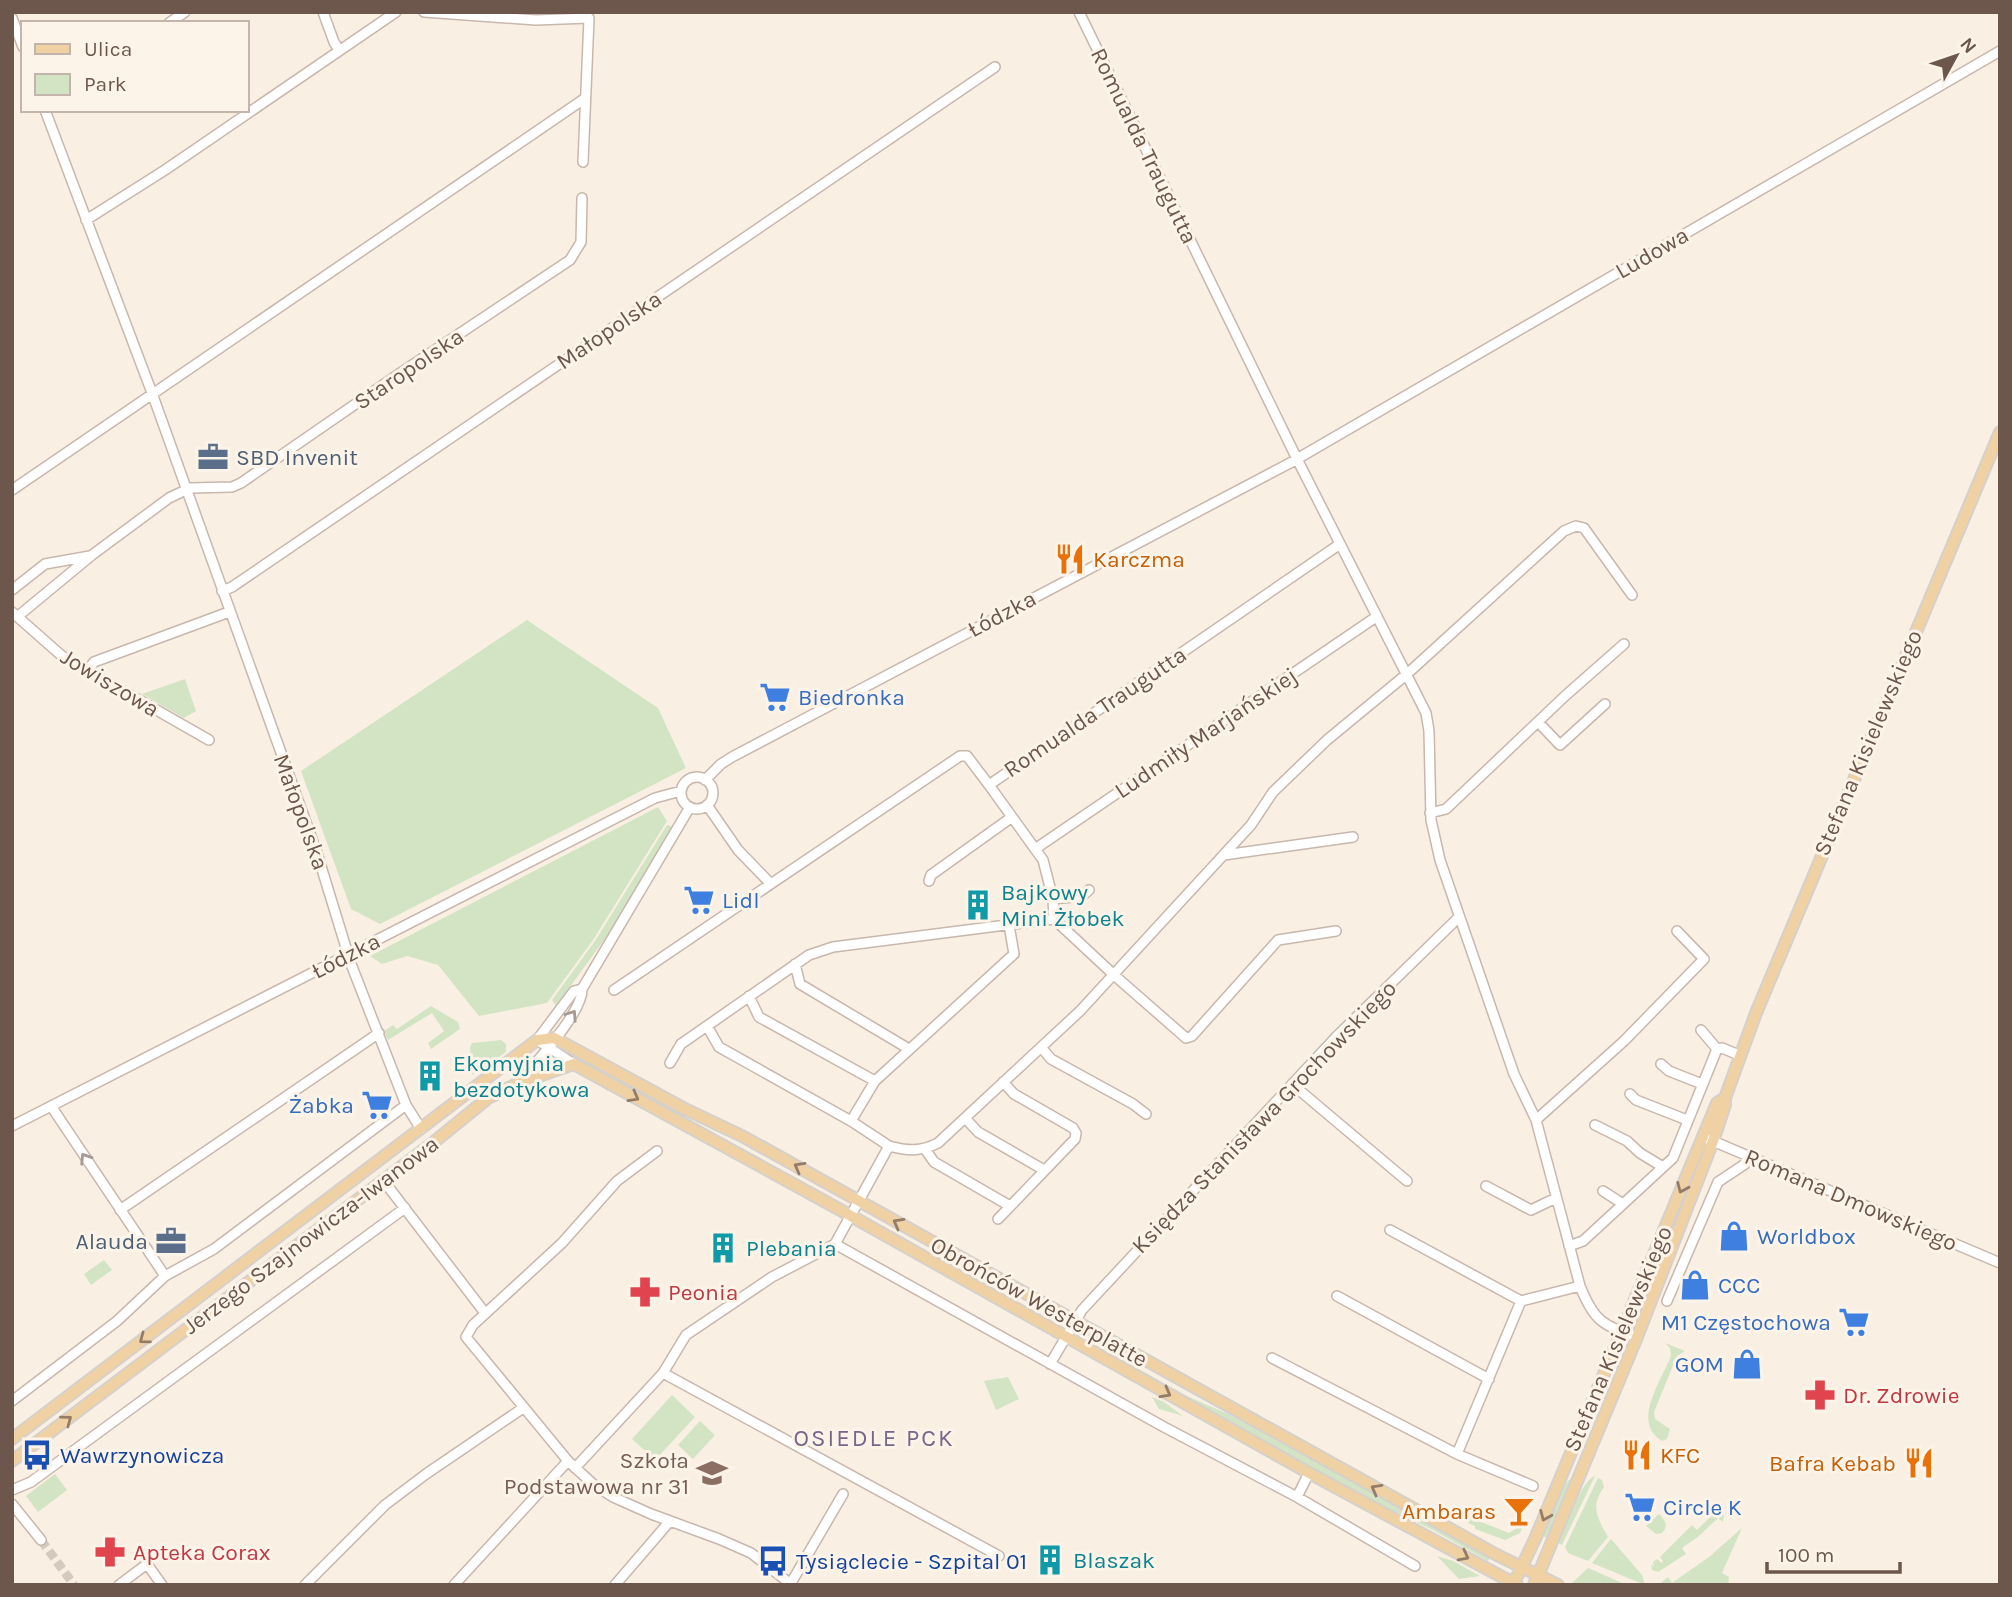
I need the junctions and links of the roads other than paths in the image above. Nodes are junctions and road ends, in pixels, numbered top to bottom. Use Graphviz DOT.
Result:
graph roads {
  1 [pos="323,12"];
  2 [pos="396,12"];
  3 [pos="424,12"];
  4 [pos="1079,12"];
  5 [pos="12,18"];
  6 [pos="21,42"];
  7 [pos="339,50"];
  8 [pos="2000,51"];
  9 [pos="995,67"];
  10 [pos="584,99"];
  11 [pos="47,112"];
  12 [pos="583,162"];
  13 [pos="582,198"];
  14 [pos="86,220"];
  15 [pos="152,393"];
  16 [pos="2000,432"];
  17 [pos="1300,457"];
  18 [pos="12,490"];
  19 [pos="185,490"];
  20 [pos="1340,544"];
  21 [pos="92,555"];
  22 [pos="12,590"];
  23 [pos="222,591"];
  24 [pos="1632,596"];
  25 [pos="229,612"];
  26 [pos="15,615"];
  27 [pos="1376,617"];
  28 [pos="1623,644"];
  29 [pos="87,671"];
  30 [pos="1407,674"];
  31 [pos="1605,704"];
  32 [pos="1538,722"];
  33 [pos="209,740"];
  34 [pos="705,780"];
  35 [pos="989,785"];
  36 [pos="681,791"];
  37 [pos="707,805"];
  38 [pos="690,807"];
  39 [pos="1430,813"];
  40 [pos="1012,817"];
  41 [pos="1353,837"];
  42 [pos="1035,849"];
  43 [pos="1224,855"];
  44 [pos="929,881"];
  45 [pos="770,883"];
  46 [pos="1089,890"];
  47 [pos="1053,899"];
  48 [pos="1459,917"];
  49 [pos="1054,919"];
  50 [pos="1009,925"];
  51 [pos="1336,931"];
  52 [pos="1677,931"];
  53 [pos="348,955"];
  54 [pos="795,964"];
  55 [pos="1114,975"];
  56 [pos="582,989"];
  57 [pos="614,990"];
  58 [pos="749,996"];
  59 [pos="707,1026"];
  60 [pos="1701,1030"];
  61 [pos="379,1033"];
  62 [pos="537,1040"];
  63 [pos="551,1042"];
  64 [pos="1041,1047"];
  65 [pos="909,1048"];
  66 [pos="1717,1049"];
  67 [pos="1739,1055"];
  68 [pos="670,1063"];
  69 [pos="574,1064"];
  70 [pos="1661,1064"];
  71 [pos="875,1081"];
  72 [pos="1003,1082"];
  73 [pos="519,1083"];
  74 [pos="1292,1084"];
  75 [pos="1702,1084"];
  76 [pos="1630,1094"];
  77 [pos="406,1105"];
  78 [pos="51,1106"];
  79 [pos="1146,1114"];
  80 [pos="965,1118"];
  81 [pos="1536,1120"];
  82 [pos="1687,1120"];
  83 [pos="851,1121"];
  84 [pos="1595,1125"];
  85 [pos="12,1126"];
  86 [pos="421,1129"];
  87 [pos="1708,1139"];
  88 [pos="889,1146"];
  89 [pos="925,1149"];
  90 [pos="657,1151"];
  91 [pos="1747,1156"];
  92 [pos="1663,1167"];
  93 [pos="1044,1170"];
  94 [pos="383,1180"];
  95 [pos="1407,1181"];
  96 [pos="1486,1186"];
  97 [pos="1603,1191"];
  98 [pos="1556,1198"];
  99 [pos="859,1201"];
  100 [pos="1623,1204"];
  101 [pos="1010,1206"];
  102 [pos="405,1208"];
  103 [pos="120,1210"];
  104 [pos="851,1216"];
  105 [pos="998,1219"];
  106 [pos="1390,1230"];
  107 [pos="835,1244"];
  108 [pos="1569,1246"];
  109 [pos="2000,1263"];
  110 [pos="165,1276"];
  111 [pos="1580,1286"];
  112 [pos="1337,1296"];
  113 [pos="1521,1301"];
  114 [pos="1667,1301"];
  115 [pos="485,1313"];
  116 [pos="1074,1322"];
  117 [pos="1621,1332"];
  118 [pos="1066,1337"];
  119 [pos="1637,1338"];
  120 [pos="1272,1359"];
  121 [pos="1050,1364"];
  122 [pos="663,1373"];
  123 [pos="1489,1380"];
  124 [pos="12,1401"];
  125 [pos="523,1408"];
  126 [pos="12,1439"];
  127 [pos="1457,1454"];
  128 [pos="12,1461"];
  129 [pos="571,1465"];
  130 [pos="1309,1474"];
  131 [pos="1533,1486"];
  132 [pos="12,1490"];
  133 [pos="843,1494"];
  134 [pos="1297,1497"];
  135 [pos="12,1504"];
  136 [pos="670,1521"];
  137 [pos="41,1540"];
  138 [pos="999,1556"];
  139 [pos="1415,1566"];
  140 [pos="1522,1569"];
  141 [pos="1536,1581"];
  142 [pos="791,1584"];
  143 [pos="1515,1584"];
  144 [pos="119,1585"];
  145 [pos="162,1585"];
  146 [pos="305,1585"];
  147 [pos="454,1585"];
  148 [pos="615,1585"];
  149 [pos="1558,1585"];
  1 -- 7 [label="street"];
  2 -- 7 [label="street"];
  3 -- 10 [label="street"];
  4 -- 17 [label="street, Romualda Traugutta"];
  5 -- 6 [label="street"];
  7 -- 14 [label="street"];
  8 -- 17 [label="street, Ludowa"];
  9 -- 23 [label="street, Małopolska"];
  10 -- 12 [label="street"];
  10 -- 15 [label="street"];
  11 -- 14 [label="street, Małopolska"];
  13 -- 19 [label="street, Staropolska"];
  14 -- 15 [label="street, Małopolska"];
  15 -- 18 [label="street"];
  15 -- 19 [label="street, Małopolska"];
  16 -- 67 [label="main road, Stefana Kisielewskiego"];
  17 -- 20 [label="street, Romualda Traugutta"];
  17 -- 34 [label="street, Łódzka"];
  19 -- 21 [label="street"];
  19 -- 23 [label="street, Małopolska"];
  20 -- 27 [label="street, Romualda Traugutta"];
  20 -- 35 [label="street, Romualda Traugutta"];
  21 -- 22 [label="street"];
  21 -- 26 [label="street"];
  23 -- 25 [label="street, Małopolska"];
  24 -- 30 [label="street"];
  25 -- 29 [label="street"];
  25 -- 53 [label="street, Małopolska"];
  26 -- 29 [label="street, Jowiszowa"];
  27 -- 30 [label="street, Romualda Traugutta"];
  27 -- 42 [label="street, Ludmiły Marjańskiej"];
  28 -- 32 [label="street"];
  29 -- 33 [label="street, Jowiszowa"];
  30 -- 39 [label="street, Romualda Traugutta"];
  30 -- 43 [label="street"];
  31 -- 32 [label="street"];
  32 -- 39 [label="street"];
  34 -- 36 [label="street"];
  34 -- 37 [label="street"];
  35 -- 40 [label="street"];
  35 -- 45 [label="street, Romualda Traugutta"];
  36 -- 38 [label="street"];
  36 -- 53 [label="street, Łódzka"];
  37 -- 38 [label="street"];
  37 -- 45 [label="street"];
  38 -- 56 [label="street, Jerzego Szajnowicza-Iwanowa"];
  39 -- 48 [label="street, Romualda Traugutta"];
  40 -- 42 [label="street"];
  40 -- 44 [label="street"];
  41 -- 43 [label="street"];
  42 -- 47 [label="street"];
  43 -- 55 [label="street"];
  45 -- 57 [label="street, Romualda Traugutta"];
  46 -- 47 [label="street"];
  47 -- 49 [label="street"];
  48 -- 74 [label="street, Księdza Stanisława Grochowskiego"];
  48 -- 81 [label="street, Romualda Traugutta"];
  49 -- 50 [label="street"];
  49 -- 55 [label="street"];
  50 -- 54 [label="street"];
  50 -- 65 [label="street"];
  51 -- 55 [label="street"];
  52 -- 81 [label="street"];
  53 -- 61 [label="street, Małopolska"];
  53 -- 78 [label="street, Łódzka"];
  54 -- 58 [label="street"];
  54 -- 65 [label="street"];
  55 -- 64 [label="street"];
  56 -- 62 [label="street, Jerzego Szajnowicza-Iwanowa"];
  63 -- 56 [label="street, Jerzego Szajnowicza-Iwanowa, one-way"];
  58 -- 59 [label="street"];
  58 -- 71 [label="street"];
  59 -- 68 [label="street"];
  59 -- 83 [label="street"];
  60 -- 66 [label="street"];
  61 -- 77 [label="street, Małopolska"];
  61 -- 103 [label="street"];
  62 -- 63 [label="main road"];
  62 -- 86 [label="main road, Jerzego Szajnowicza-Iwanowa"];
  63 -- 69 [label="street, Obrońców Westerplatte"];
  63 -- 73 [label="street, Jerzego Szajnowicza-Iwanowa"];
  99 -- 63 [label="main road, Obrońców Westerplatte, one-way"];
  64 -- 72 [label="street"];
  64 -- 79 [label="street"];
  65 -- 71 [label="street"];
  66 -- 67 [label="street"];
  66 -- 75 [label="street, Stefana Kisielewskiego"];
  67 -- 87 [label="main road, Stefana Kisielewskiego"];
  69 -- 73 [label="main road"];
  69 -- 104 [label="main road, Obrońców Westerplatte, one-way"];
  70 -- 75 [label="street"];
  71 -- 83 [label="street"];
  72 -- 80 [label="street"];
  72 -- 93 [label="street"];
  73 -- 94 [label="main road, Jerzego Szajnowicza-Iwanowa"];
  74 -- 95 [label="street"];
  74 -- 116 [label="street, Księdza Stanisława Grochowskiego"];
  75 -- 82 [label="street, Stefana Kisielewskiego"];
  76 -- 82 [label="street"];
  77 -- 86 [label="street, Małopolska"];
  77 -- 110 [label="street, Jerzego Szajnowicza-Iwanowa"];
  78 -- 85 [label="street, Łódzka"];
  103 -- 78 [label="street, one-way"];
  80 -- 89 [label="street"];
  80 -- 93 [label="street"];
  81 -- 98 [label="street, Romualda Traugutta"];
  82 -- 92 [label="street, Stefana Kisielewskiego"];
  83 -- 88 [label="street"];
  84 -- 92 [label="street"];
  86 -- 126 [label="main road, Jerzego Szajnowicza-Iwanowa, one-way"];
  87 -- 91 [label="street, Romana Dmowskiego"];
  87 -- 117 [label="main road, Stefana Kisielewskiego, one-way"];
  87 -- 119 [label="main road, Stefana Kisielewskiego"];
  88 -- 89 [label="street"];
  88 -- 99 [label="street"];
  89 -- 101 [label="street"];
  90 -- 115 [label="street"];
  91 -- 109 [label="street, Romana Dmowskiego"];
  91 -- 114 [label="street"];
  92 -- 100 [label="street, Stefana Kisielewskiego"];
  93 -- 101 [label="street"];
  94 -- 102 [label="street"];
  128 -- 94 [label="main road, Jerzego Szajnowicza-Iwanowa, one-way"];
  96 -- 98 [label="street"];
  97 -- 100 [label="street"];
  98 -- 108 [label="street, Romualda Traugutta"];
  99 -- 104 [label="street"];
  116 -- 99 [label="main road, Obrońców Westerplatte, one-way"];
  100 -- 108 [label="street, Stefana Kisielewskiego"];
  101 -- 105 [label="street"];
  102 -- 115 [label="street"];
  102 -- 132 [label="street"];
  103 -- 110 [label="street"];
  104 -- 107 [label="street"];
  104 -- 118 [label="main road, Obrońców Westerplatte"];
  106 -- 113 [label="street"];
  107 -- 121 [label="street"];
  107 -- 122 [label="street"];
  108 -- 111 [label="street, Romualda Traugutta"];
  110 -- 124 [label="street, Jerzego Szajnowicza-Iwanowa"];
  111 -- 113 [label="street"];
  111 -- 117 [label="street, Romualda Traugutta"];
  112 -- 123 [label="street"];
  113 -- 123 [label="street"];
  115 -- 125 [label="street"];
  116 -- 118 [label="street, Księdza Stanisława Grochowskiego"];
  140 -- 116 [label="main road, Obrońców Westerplatte, one-way"];
  117 -- 119 [label="street, Romualda Traugutta"];
  117 -- 140 [label="main road, Stefana Kisielewskiego, one-way"];
  118 -- 121 [label="street, Księdza Stanisława Grochowskiego"];
  118 -- 130 [label="main road, Obrońców Westerplatte, one-way"];
  119 -- 141 [label="main road, Stefana Kisielewskiego"];
  120 -- 127 [label="street"];
  121 -- 134 [label="street"];
  122 -- 129 [label="street"];
  122 -- 138 [label="street"];
  123 -- 127 [label="street"];
  125 -- 129 [label="street"];
  125 -- 146 [label="street"];
  127 -- 131 [label="street"];
  129 -- 136 [label="street"];
  129 -- 147 [label="street"];
  130 -- 134 [label="street"];
  130 -- 143 [label="main road, Obrońców Westerplatte, one-way"];
  133 -- 142 [label="street"];
  134 -- 139 [label="street"];
  135 -- 137 [label="street"];
  136 -- 142 [label="street"];
  136 -- 148 [label="street"];
  140 -- 141 [label="main road, Obrońców Westerplatte"];
  140 -- 143 [label="main road, Stefana Kisielewskiego"];
  141 -- 149 [label="main road, Obrońców Westerplatte"];
  144 -- 145 [label="street"];
}
